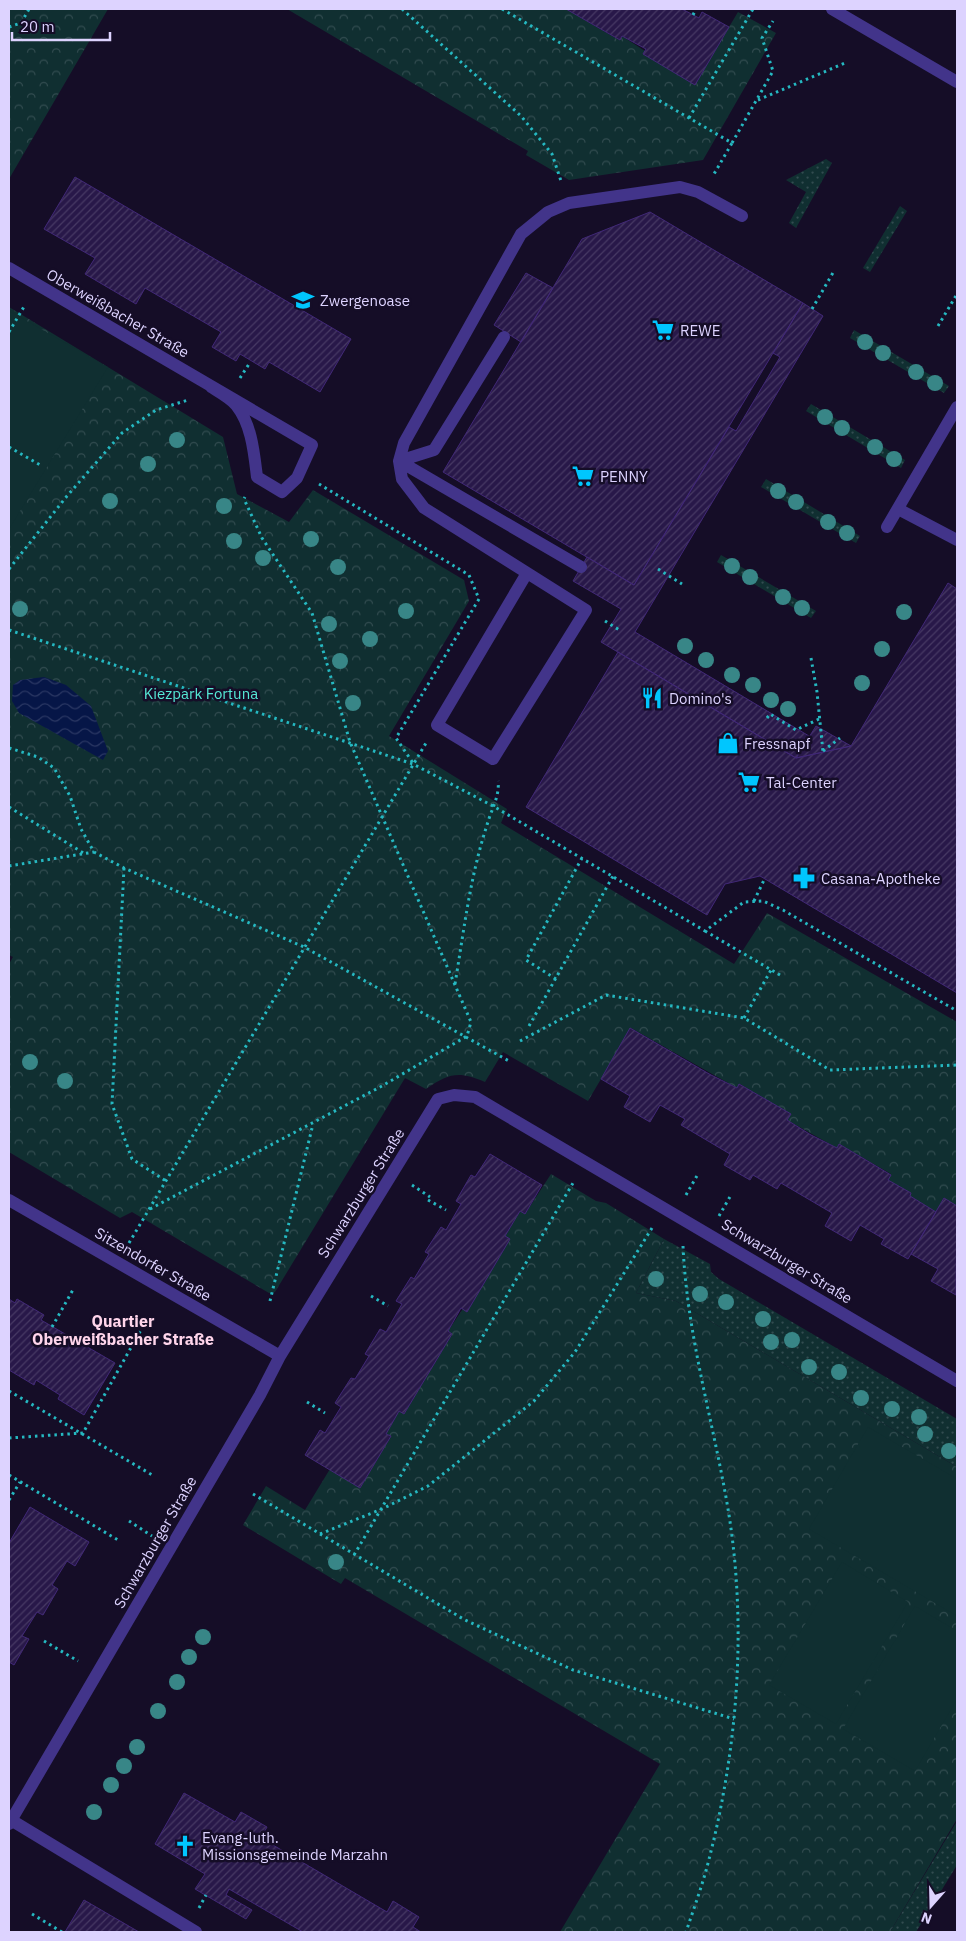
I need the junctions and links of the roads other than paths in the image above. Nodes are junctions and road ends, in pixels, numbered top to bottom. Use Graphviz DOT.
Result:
graph roads {
  1 [pos="832,9"];
  2 [pos="957,82"];
  3 [pos="742,216"];
  4 [pos="9,268"];
  5 [pos="504,337"];
  6 [pos="211,387"];
  7 [pos="957,407"];
  8 [pos="399,461"];
  9 [pos="898,509"];
  10 [pos="887,527"];
  11 [pos="957,540"];
  12 [pos="581,568"];
  13 [pos="527,573"];
  14 [pos="9,1200"];
  15 [pos="280,1356"];
  16 [pos="957,1381"];
  17 [pos="10,1822"];
  18 [pos="196,1932"];
  1 -- 2 [label="street"];
  3 -- 8 [label="street"];
  4 -- 6 [label="street, Oberweißbacher Straße"];
  5 -- 8 [label="street"];
  6 -- 6 [label="street, Oberweißbacher Straße"];
  7 -- 9 [label="street"];
  8 -- 12 [label="street"];
  8 -- 13 [label="street"];
  9 -- 10 [label="street"];
  9 -- 11 [label="street"];
  13 -- 13 [label="street"];
  14 -- 15 [label="street, Sitzendorfer Straße"];
  15 -- 16 [label="street, Schwarzburger Straße"];
  15 -- 17 [label="street, Schwarzburger Straße"];
  17 -- 18 [label="street, Schwarzburger Straße"];
}
